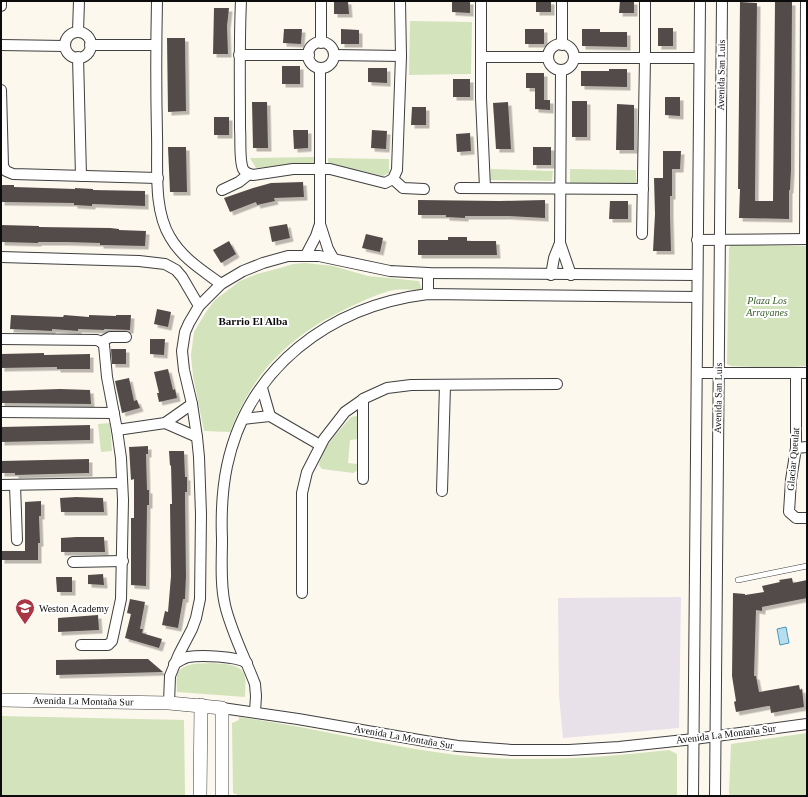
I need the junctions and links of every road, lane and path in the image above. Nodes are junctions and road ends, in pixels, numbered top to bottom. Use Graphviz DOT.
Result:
graph roads {
  1 [pos="1,1"];
  2 [pos="79,1"];
  3 [pos="157,1"];
  4 [pos="241,1"];
  5 [pos="321,1"];
  6 [pos="400,1"];
  7 [pos="481,1"];
  8 [pos="562,1"];
  9 [pos="645,1"];
  10 [pos="700,1"];
  11 [pos="722,1"];
  12 [pos="806,1"];
  13 [pos="1,6"];
  14 [pos="78,32"];
  15 [pos="321,43"];
  16 [pos="1,45"];
  17 [pos="90,45"];
  18 [pos="562,45"];
  19 [pos="65,46"];
  20 [pos="156,46"];
  21 [pos="239,55"];
  22 [pos="309,55"];
  23 [pos="334,55"];
  24 [pos="401,56"];
  25 [pos="78,57"];
  26 [pos="481,57"];
  27 [pos="548,57"];
  28 [pos="574,58"];
  29 [pos="645,58"];
  30 [pos="699,58"];
  31 [pos="320,68"];
  32 [pos="561,70"];
  33 [pos="1,90"];
  34 [pos="320,169"];
  35 [pos="3,172"];
  36 [pos="249,174"];
  37 [pos="81,176"];
  38 [pos="158,178"];
  39 [pos="393,179"];
  40 [pos="460,188"];
  41 [pos="485,188"];
  42 [pos="424,189"];
  43 [pos="560,189"];
  44 [pos="643,189"];
  45 [pos="222,190"];
  46 [pos="320,224"];
  47 [pos="642,234"];
  48 [pos="720,239"];
  49 [pos="806,239"];
  50 [pos="697,240"];
  51 [pos="560,243"];
  52 [pos="306,255"];
  53 [pos="1,257"];
  54 [pos="333,258"];
  55 [pos="428,273"];
  56 [pos="551,275"];
  57 [pos="571,275"];
  58 [pos="697,275"];
  59 [pos="221,284"];
  60 [pos="428,294"];
  61 [pos="697,297"];
  62 [pos="199,306"];
  63 [pos="126,337"];
  64 [pos="1,339"];
  65 [pos="101,342"];
  66 [pos="697,373"];
  67 [pos="718,373"];
  68 [pos="796,373"];
  69 [pos="807,373"];
  70 [pos="557,384"];
  71 [pos="445,385"];
  72 [pos="262,388"];
  73 [pos="363,399"];
  74 [pos="192,404"];
  75 [pos="1,412"];
  76 [pos="114,413"];
  77 [pos="270,416"];
  78 [pos="243,419"];
  79 [pos="165,423"];
  80 [pos="117,430"];
  81 [pos="198,437"];
  82 [pos="320,446"];
  83 [pos="807,447"];
  84 [pos="796,448"];
  85 [pos="363,479"];
  86 [pos="122,483"];
  87 [pos="1,485"];
  88 [pos="15,485"];
  89 [pos="442,491"];
  90 [pos="807,518"];
  91 [pos="17,540"];
  92 [pos="123,561"];
  93 [pos="73,562"];
  94 [pos="807,566"];
  95 [pos="738,580"];
  96 [pos="302,593"];
  97 [pos="81,646"];
  98 [pos="247,663"];
  99 [pos="174,664"];
  100 [pos="1,700"];
  101 [pos="169,703"];
  102 [pos="201,706"];
  103 [pos="222,708"];
  104 [pos="255,712"];
  105 [pos="807,724"];
  106 [pos="715,736"];
  107 [pos="694,739"];
  108 [pos="200,796"];
  109 [pos="222,796"];
  110 [pos="693,796"];
  111 [pos="715,796"];
  1 -- 13 [label="street"];
  2 -- 14 [label="street"];
  3 -- 20 [label="street"];
  4 -- 21 [label="street"];
  5 -- 15 [label="street"];
  6 -- 24 [label="street"];
  7 -- 26 [label="street"];
  8 -- 18 [label="street"];
  9 -- 29 [label="street"];
  10 -- 30 [label="street"];
  11 -- 48 [label="street, Avenida San Luis"];
  12 -- 49 [label="street"];
  14 -- 17 [label="street"];
  14 -- 19 [label="street"];
  15 -- 22 [label="street"];
  15 -- 23 [label="street"];
  16 -- 19 [label="street"];
  17 -- 20 [label="street"];
  17 -- 25 [label="street"];
  18 -- 27 [label="street"];
  18 -- 28 [label="street"];
  19 -- 25 [label="street"];
  20 -- 38 [label="street"];
  21 -- 22 [label="street"];
  21 -- 36 [label="street"];
  22 -- 31 [label="street"];
  23 -- 24 [label="street"];
  23 -- 31 [label="street"];
  24 -- 39 [label="street"];
  25 -- 37 [label="street"];
  26 -- 27 [label="street"];
  26 -- 41 [label="street"];
  27 -- 32 [label="street"];
  28 -- 29 [label="street"];
  28 -- 32 [label="street"];
  29 -- 30 [label="street"];
  29 -- 44 [label="street"];
  30 -- 50 [label="street"];
  31 -- 34 [label="street"];
  32 -- 43 [label="street"];
  33 -- 35 [label="street"];
  34 -- 36 [label="street"];
  34 -- 39 [label="street"];
  34 -- 46 [label="street"];
  35 -- 37 [label="street"];
  36 -- 45 [label="street"];
  37 -- 38 [label="street"];
  38 -- 59 [label="street"];
  39 -- 42 [label="street"];
  40 -- 41 [label="street"];
  41 -- 43 [label="street"];
  43 -- 44 [label="street"];
  43 -- 51 [label="street"];
  44 -- 47 [label="street"];
  46 -- 52 [label="street"];
  46 -- 54 [label="street"];
  48 -- 49 [label="street"];
  48 -- 50 [label="street"];
  48 -- 67 [label="street, Avenida San Luis"];
  50 -- 58 [label="street"];
  51 -- 56 [label="street"];
  51 -- 57 [label="street"];
  52 -- 54 [label="street"];
  52 -- 59 [label="street"];
  53 -- 62 [label="street"];
  54 -- 55 [label="street"];
  55 -- 56 [label="street"];
  55 -- 60 [label="street"];
  56 -- 57 [label="street"];
  57 -- 58 [label="street"];
  58 -- 61 [label="street"];
  59 -- 62 [label="street"];
  60 -- 61 [label="street"];
  60 -- 72 [label="street"];
  61 -- 66 [label="street"];
  62 -- 74 [label="street"];
  63 -- 65 [label="street"];
  64 -- 65 [label="street"];
  65 -- 76 [label="street"];
  66 -- 67 [label="street"];
  66 -- 107 [label="street"];
  67 -- 68 [label="street"];
  67 -- 106 [label="street, Avenida San Luis"];
  68 -- 69 [label="street"];
  68 -- 84 [label="street, Glaciar Queulat"];
  70 -- 71 [label="street"];
  71 -- 73 [label="street"];
  71 -- 89 [label="street"];
  72 -- 77 [label="street"];
  72 -- 78 [label="street"];
  73 -- 82 [label="street"];
  73 -- 85 [label="street"];
  74 -- 79 [label="street"];
  74 -- 81 [label="street"];
  75 -- 76 [label="street"];
  76 -- 80 [label="street"];
  77 -- 78 [label="street"];
  77 -- 82 [label="street"];
  78 -- 98 [label="street"];
  79 -- 80 [label="street"];
  79 -- 81 [label="street"];
  80 -- 86 [label="street"];
  81 -- 99 [label="street"];
  82 -- 96 [label="street"];
  83 -- 84 [label="street"];
  84 -- 90 [label="street, Glaciar Queulat"];
  86 -- 88 [label="street"];
  86 -- 92 [label="street"];
  87 -- 88 [label="street"];
  88 -- 91 [label="street"];
  92 -- 93 [label="street"];
  92 -- 97 [label="street"];
  94 -- 95 [label="lane"];
  98 -- 99 [label="street"];
  98 -- 104 [label="street"];
  99 -- 101 [label="street"];
  100 -- 101 [label="street, Avenida La Montaña Sur"];
  101 -- 102 [label="street, Avenida La Montaña Sur"];
  102 -- 103 [label="street, Avenida La Montaña Sur"];
  102 -- 108 [label="street"];
  103 -- 104 [label="street, Avenida La Montaña Sur"];
  103 -- 109 [label="street"];
  104 -- 107 [label="street, Avenida La Montaña Sur"];
  105 -- 106 [label="street, Avenida La Montaña Sur"];
  106 -- 107 [label="street, Avenida La Montaña Sur"];
  106 -- 111 [label="street, Avenida San Luis"];
  107 -- 110 [label="street"];
}
